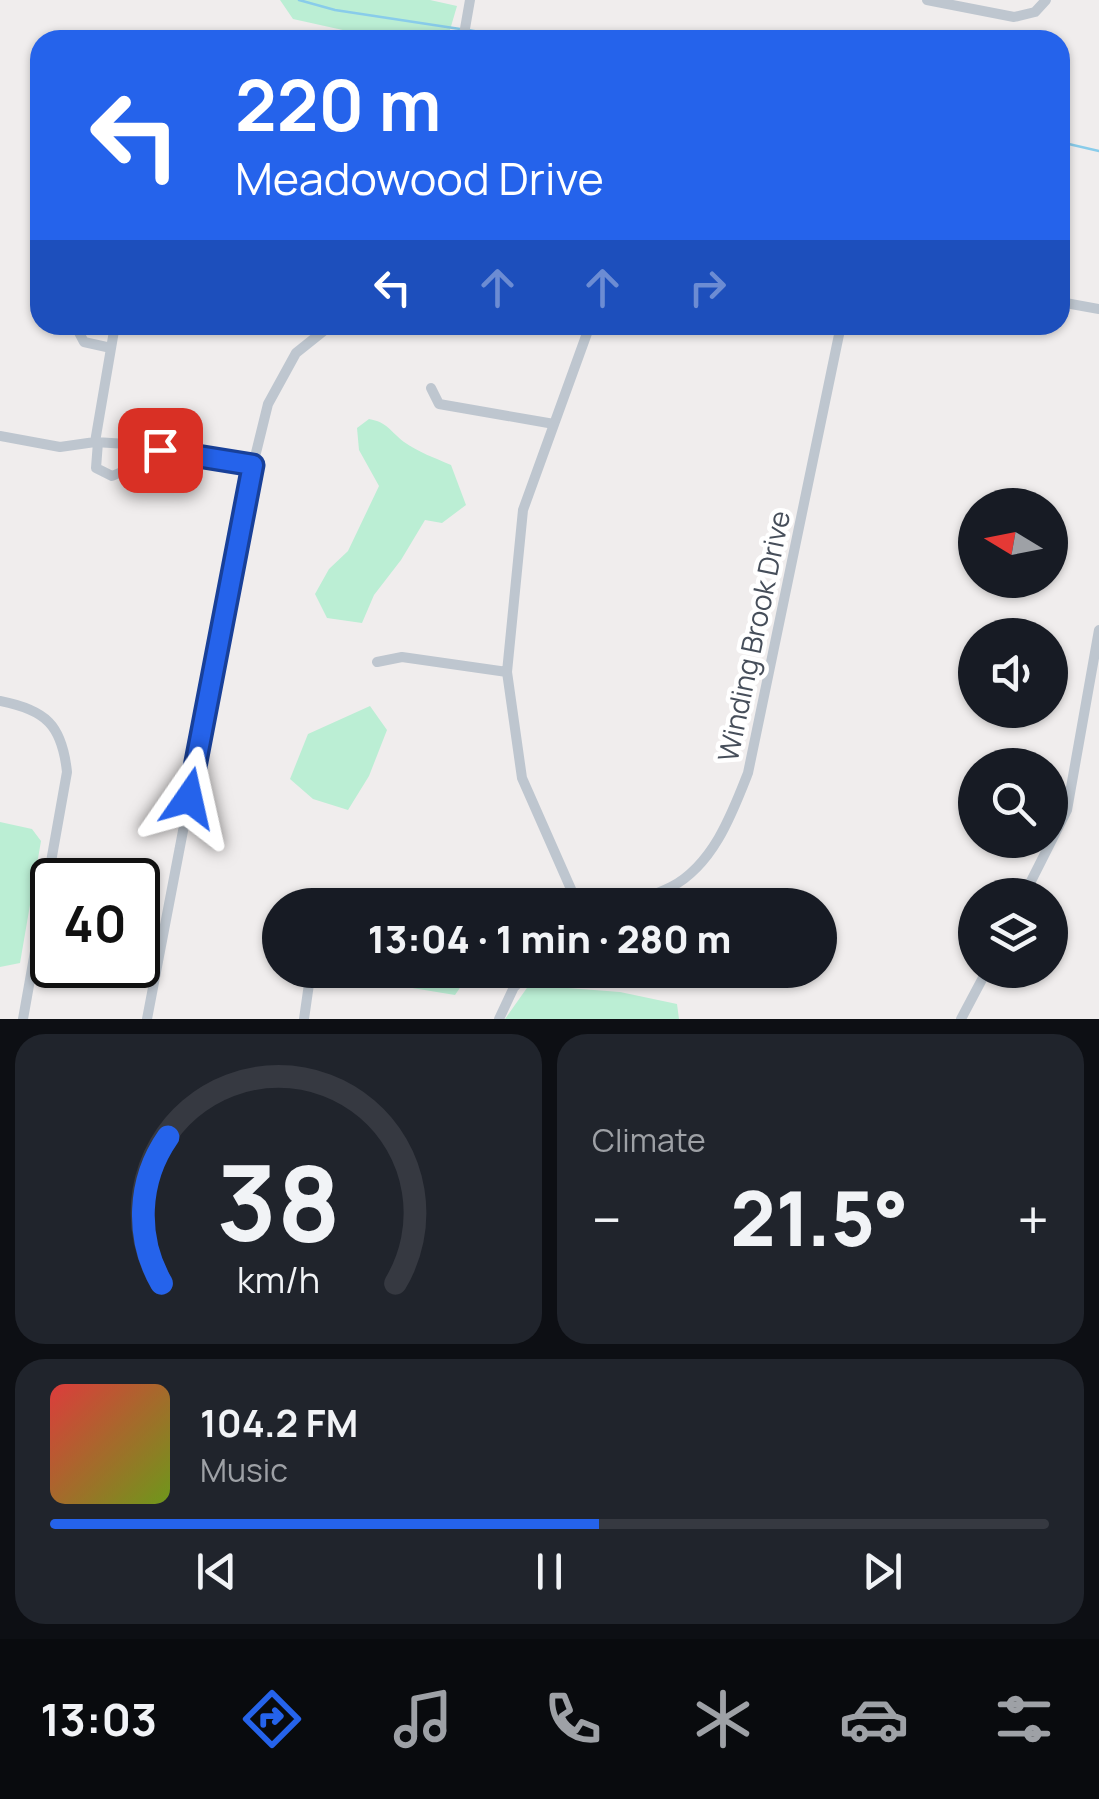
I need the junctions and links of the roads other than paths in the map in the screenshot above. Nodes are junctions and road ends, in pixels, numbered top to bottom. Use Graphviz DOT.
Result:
graph roads {
  1 [pos="470,0"];
  2 [pos="927,0"];
  3 [pos="1046,0"];
  4 [pos="465,30"];
  5 [pos="1070,304"];
  6 [pos="1099,308"];
  7 [pos="81,335"];
  8 [pos="113,335"];
  9 [pos="319,335"];
  10 [pos="586,335"];
  11 [pos="840,335"];
  12 [pos="111,348"];
  13 [pos="432,388"];
  14 [pos="554,424"];
  15 [pos="0,436"];
  16 [pos="97,442"];
  17 [pos="129,445"];
  18 [pos="253,465"];
  19 [pos="1099,630"];
  20 [pos="377,662"];
  21 [pos="507,672"];
  22 [pos="0,701"];
  23 [pos="1032,878"];
  24 [pos="571,888"];
  25 [pos="669,888"];
  26 [pos="308,988"];
  27 [pos="514,988"];
  28 [pos="977,988"];
  29 [pos="23,1019"];
  30 [pos="146,1019"];
  31 [pos="304,1019"];
  32 [pos="499,1019"];
  33 [pos="961,1019"];
  1 -- 4 [label="street"];
  2 -- 3 [label="street"];
  5 -- 6 [label="street"];
  7 -- 12 [label="street"];
  8 -- 12 [label="street"];
  9 -- 18 [label="street"];
  10 -- 14 [label="street"];
  11 -- 25 [label="street, Winding Brook Drive"];
  12 -- 16 [label="street"];
  13 -- 14 [label="street"];
  14 -- 21 [label="street"];
  15 -- 16 [label="street"];
  16 -- 17 [label="street"];
  16 -- 17 [label="street"];
  17 -- 18 [label="street"];
  18 -- 30 [label="street"];
  19 -- 23 [label="street"];
  20 -- 21 [label="street"];
  21 -- 24 [label="street"];
  22 -- 29 [label="street"];
  26 -- 31 [label="street"];
  27 -- 32 [label="street"];
  28 -- 33 [label="street"];
}
